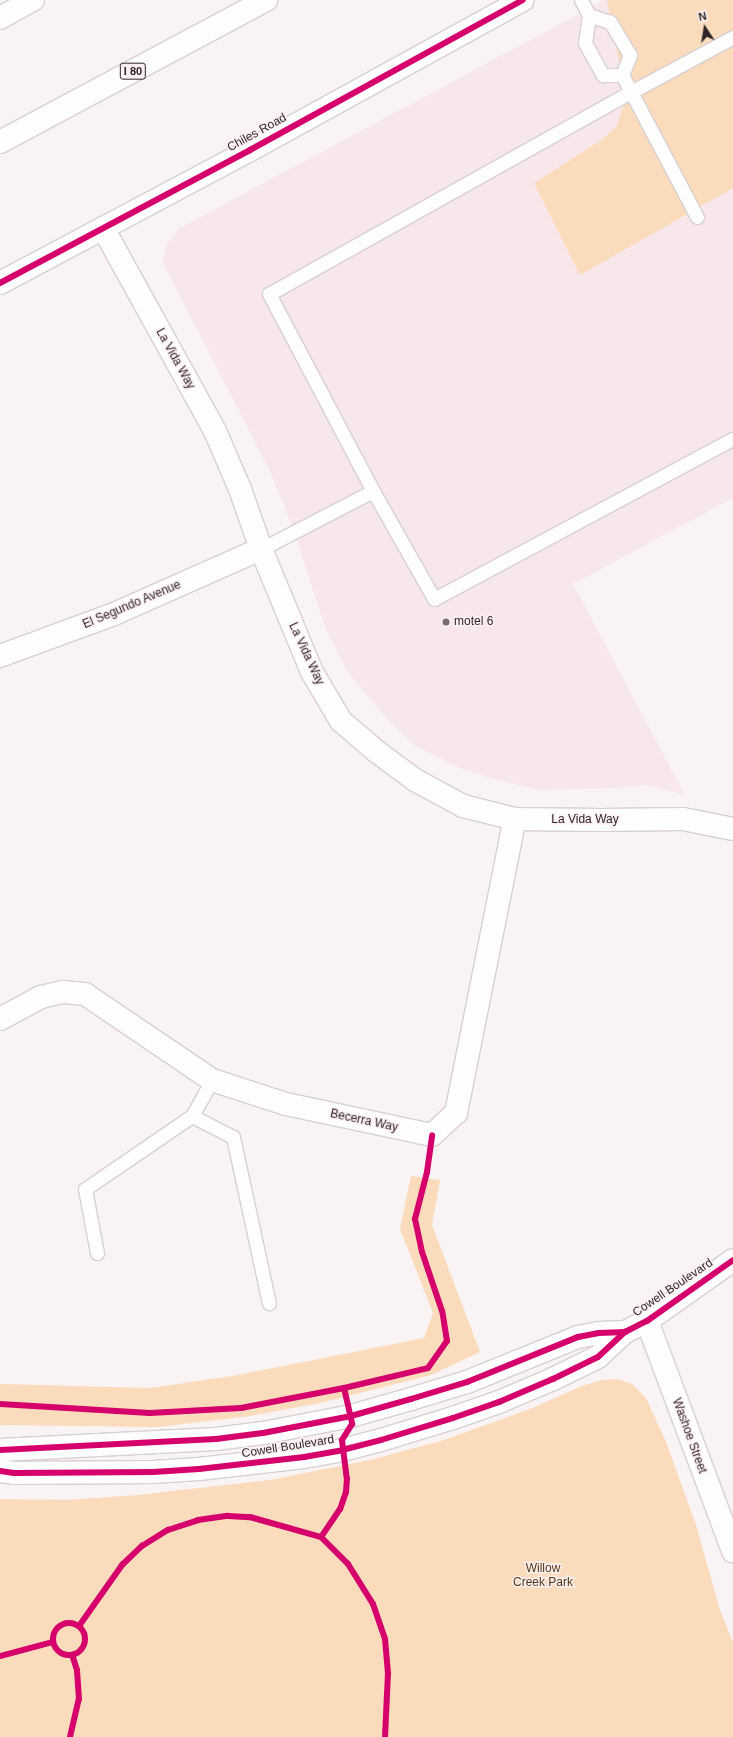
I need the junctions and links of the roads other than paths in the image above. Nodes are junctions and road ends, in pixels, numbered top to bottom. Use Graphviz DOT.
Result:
graph roads {
  1 [pos="33,0"];
  2 [pos="266,0"];
  3 [pos="523,0"];
  4 [pos="581,0"];
  5 [pos="589,15"];
  6 [pos="0,18"];
  7 [pos="733,38"];
  8 [pos="622,76"];
  9 [pos="631,92"];
  10 [pos="0,142"];
  11 [pos="697,217"];
  12 [pos="103,228"];
  13 [pos="0,283"];
  14 [pos="733,439"];
  15 [pos="373,491"];
  16 [pos="261,549"];
  17 [pos="0,656"];
  18 [pos="515,819"];
  19 [pos="733,829"];
  20 [pos="0,1019"];
  21 [pos="212,1080"];
  22 [pos="192,1116"];
  23 [pos="98,1253"];
  24 [pos="733,1260"];
  25 [pos="269,1303"];
  26 [pos="647,1321"];
  27 [pos="625,1332"];
  28 [pos="0,1450"];
  29 [pos="0,1471"];
  30 [pos="731,1540"];
  1 -- 6 [label="main road"];
  2 -- 10 [label="main road, I 80"];
  3 -- 12 [label="main road, Chiles Road"];
  4 -- 5 [label="lane"];
  5 -- 8 [label="lane"];
  5 -- 8 [label="lane"];
  7 -- 9 [label="lane"];
  8 -- 9 [label="lane"];
  9 -- 11 [label="lane"];
  9 -- 15 [label="lane"];
  12 -- 13 [label="main road, Chiles Road"];
  12 -- 16 [label="main road, La Vida Way"];
  14 -- 15 [label="lane"];
  15 -- 16 [label="lane"];
  16 -- 17 [label="main road, El Segundo Avenue"];
  16 -- 18 [label="main road, La Vida Way"];
  18 -- 19 [label="main road, La Vida Way"];
  18 -- 21 [label="main road, Becerra Way"];
  20 -- 21 [label="main road, Becerra Way"];
  21 -- 22 [label="lane"];
  22 -- 23 [label="lane"];
  22 -- 25 [label="lane"];
  24 -- 26 [label="main road, Cowell Boulevard"];
  26 -- 27 [label="main road, Cowell Boulevard"];
  26 -- 30 [label="main road, Washoe Street"];
  27 -- 28 [label="main road, Cowell Boulevard"];
  27 -- 29 [label="main road, Cowell Boulevard"];
}
